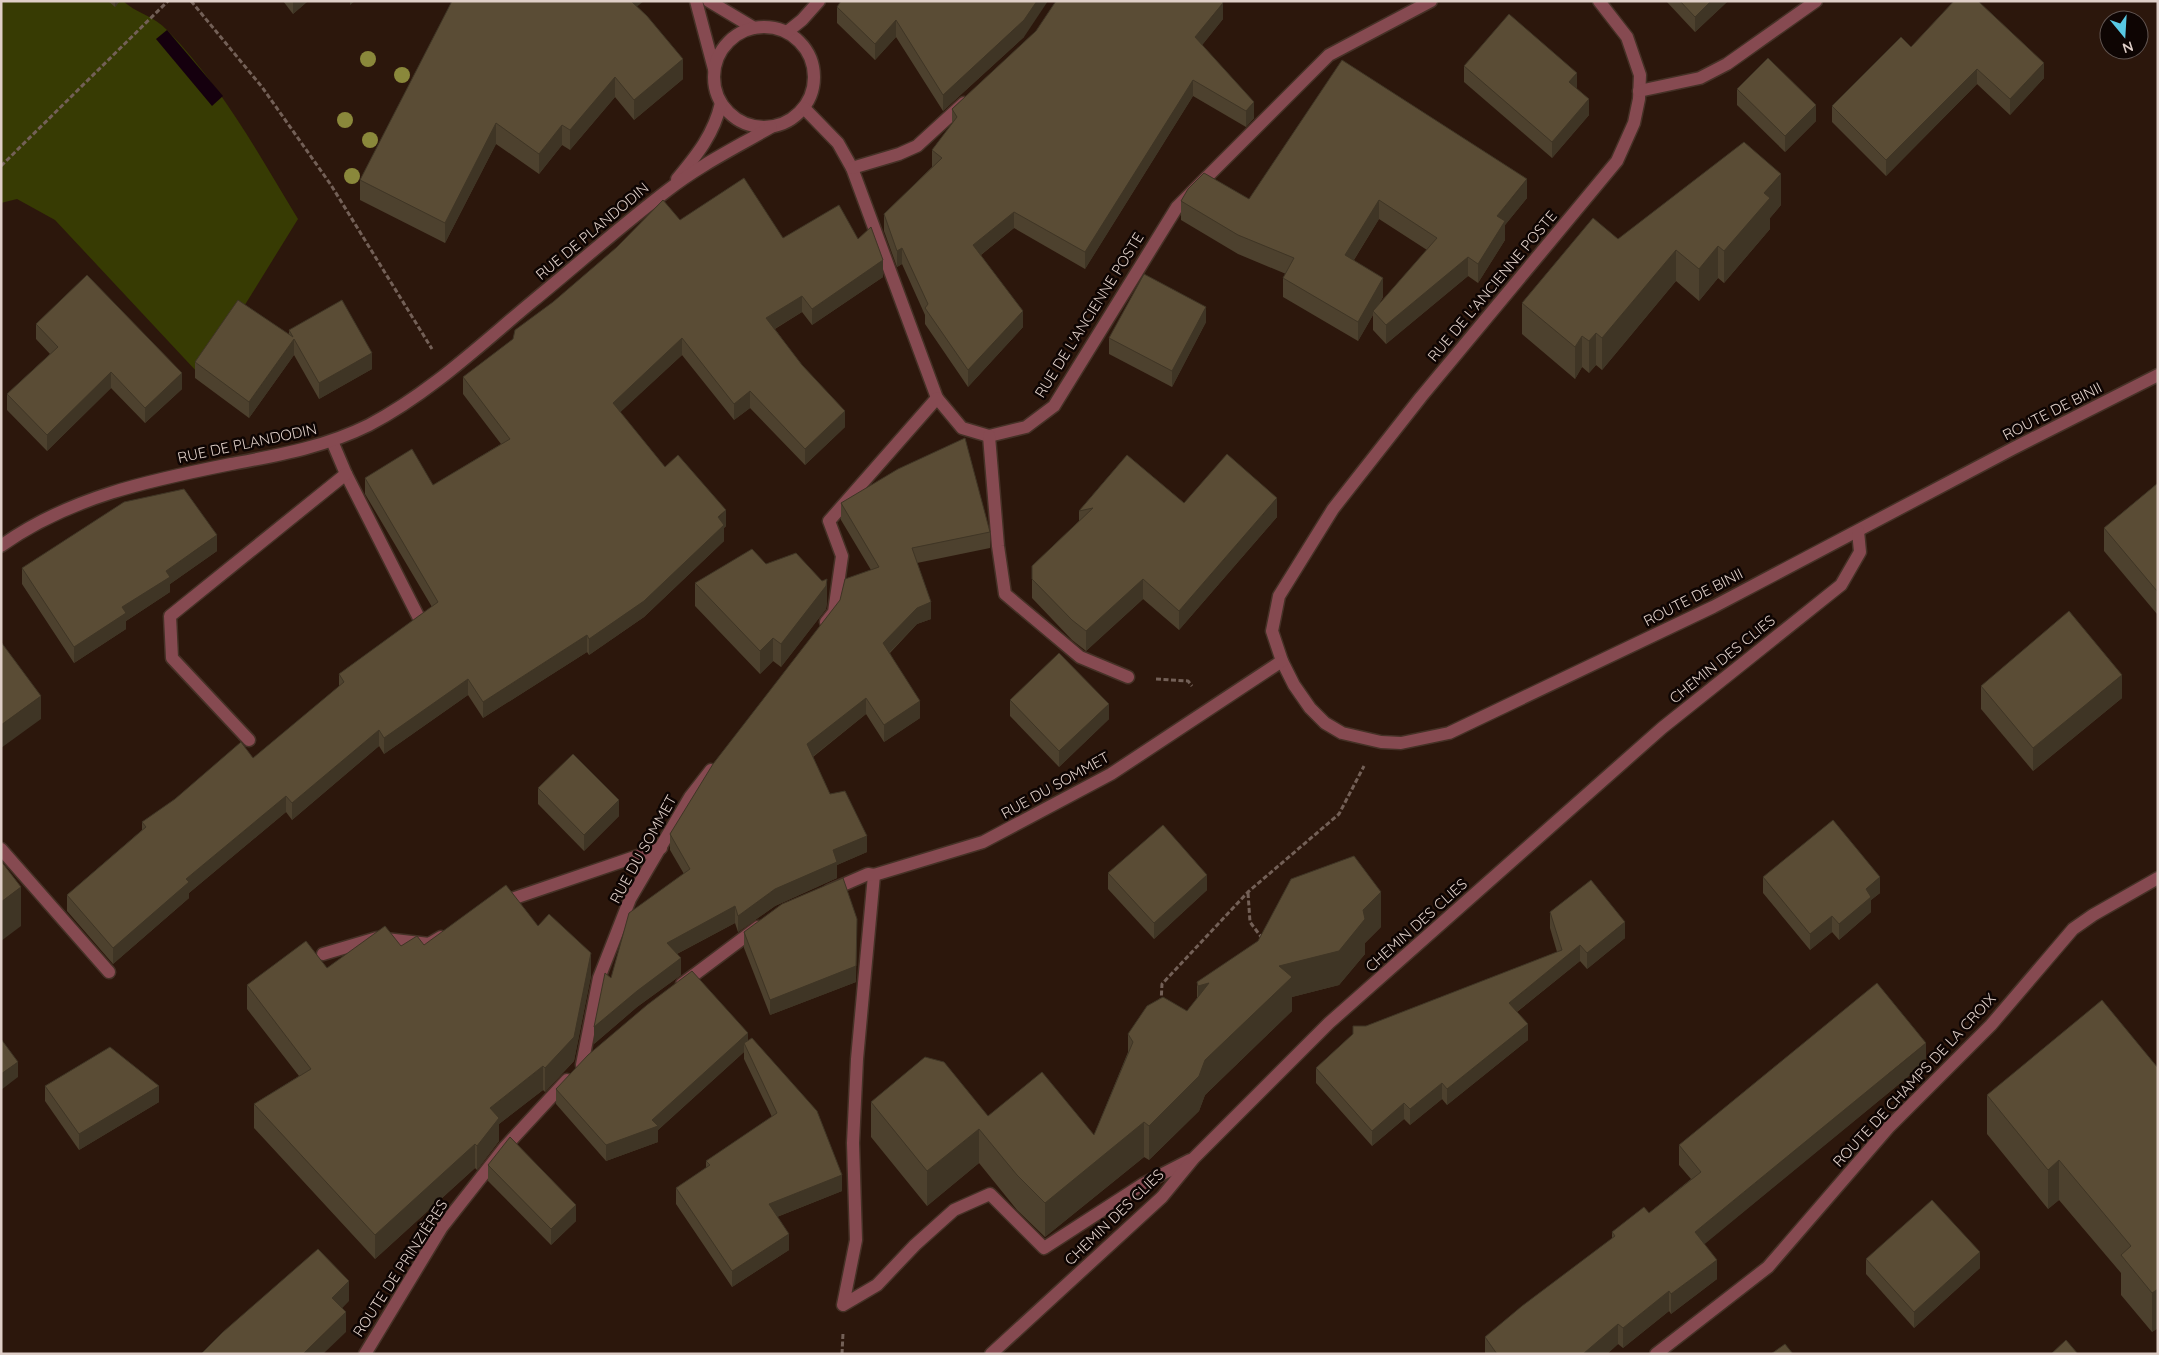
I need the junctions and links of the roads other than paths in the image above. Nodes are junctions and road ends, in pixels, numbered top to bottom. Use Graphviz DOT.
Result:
graph roads {
  1 [pos="696,1"];
  2 [pos="709,1"];
  3 [pos="819,1"];
  4 [pos="1431,1"];
  5 [pos="1599,1"];
  6 [pos="1816,1"];
  7 [pos="754,28"];
  8 [pos="787,32"];
  9 [pos="714,71"];
  10 [pos="1639,91"];
  11 [pos="974,94"];
  12 [pos="721,103"];
  13 [pos="804,108"];
  14 [pos="771,127"];
  15 [pos="852,168"];
  16 [pos="669,189"];
  17 [pos="2158,375"];
  18 [pos="937,398"];
  19 [pos="989,436"];
  20 [pos="332,441"];
  21 [pos="346,474"];
  22 [pos="1858,530"];
  23 [pos="1,546"];
  24 [pos="420,622"];
  25 [pos="1272,631"];
  26 [pos="816,635"];
  27 [pos="1282,661"];
  28 [pos="1128,677"];
  29 [pos="249,740"];
  30 [pos="720,759"];
  31 [pos="661,848"];
  32 [pos="1,849"];
  33 [pos="874,875"];
  34 [pos="2158,878"];
  35 [pos="814,897"];
  36 [pos="488,910"];
  37 [pos="770,918"];
  38 [pos="454,929"];
  39 [pos="323,954"];
  40 [pos="109,972"];
  41 [pos="674,990"];
  42 [pos="596,1052"];
  43 [pos="582,1065"];
  44 [pos="1194,1158"];
  45 [pos="365,1354"];
  46 [pos="991,1354"];
  47 [pos="1656,1354"];
  1 -- 9 [label="street"];
  2 -- 7 [label="street"];
  3 -- 8 [label="street"];
  4 -- 19 [label="street, RUE DE L'ANCIENNE POSTE"];
  5 -- 10 [label="street, RUE DE L'ANCIENNE POSTE"];
  6 -- 10 [label="street"];
  7 -- 8 [label="street"];
  7 -- 9 [label="street"];
  8 -- 13 [label="street"];
  9 -- 12 [label="street"];
  10 -- 25 [label="street, RUE DE L'ANCIENNE POSTE"];
  11 -- 15 [label="street"];
  12 -- 14 [label="street"];
  12 -- 16 [label="street, RUE DE PLANDODIN"];
  13 -- 14 [label="street"];
  13 -- 15 [label="street"];
  14 -- 16 [label="street, RUE DE PLANDODIN"];
  15 -- 18 [label="street"];
  16 -- 20 [label="street, RUE DE PLANDODIN"];
  17 -- 22 [label="street, ROUTE DE BINII"];
  18 -- 19 [label="street"];
  18 -- 26 [label="street"];
  19 -- 28 [label="street"];
  20 -- 21 [label="street"];
  20 -- 23 [label="street, RUE DE PLANDODIN"];
  21 -- 24 [label="street"];
  21 -- 29 [label="street"];
  22 -- 27 [label="street, ROUTE DE BINII"];
  22 -- 44 [label="street, CHEMIN DES CLIES"];
  25 -- 27 [label="street, ROUTE DE BINII"];
  27 -- 33 [label="street, RUE DU SOMMET"];
  30 -- 31 [label="street, RUE DU SOMMET"];
  31 -- 36 [label="street"];
  31 -- 43 [label="street, RUE DU SOMMET"];
  32 -- 40 [label="street"];
  33 -- 35 [label="street, RUE DU SOMMET"];
  33 -- 44 [label="street"];
  34 -- 47 [label="street, ROUTE DE CHAMPS DE LA CROIX"];
  37 -- 41 [label="street"];
  38 -- 39 [label="street"];
  42 -- 43 [label="street"];
  43 -- 45 [label="street, ROUTE DE PRINZIÈRES"];
  44 -- 46 [label="street, CHEMIN DES CLIES"];
}
